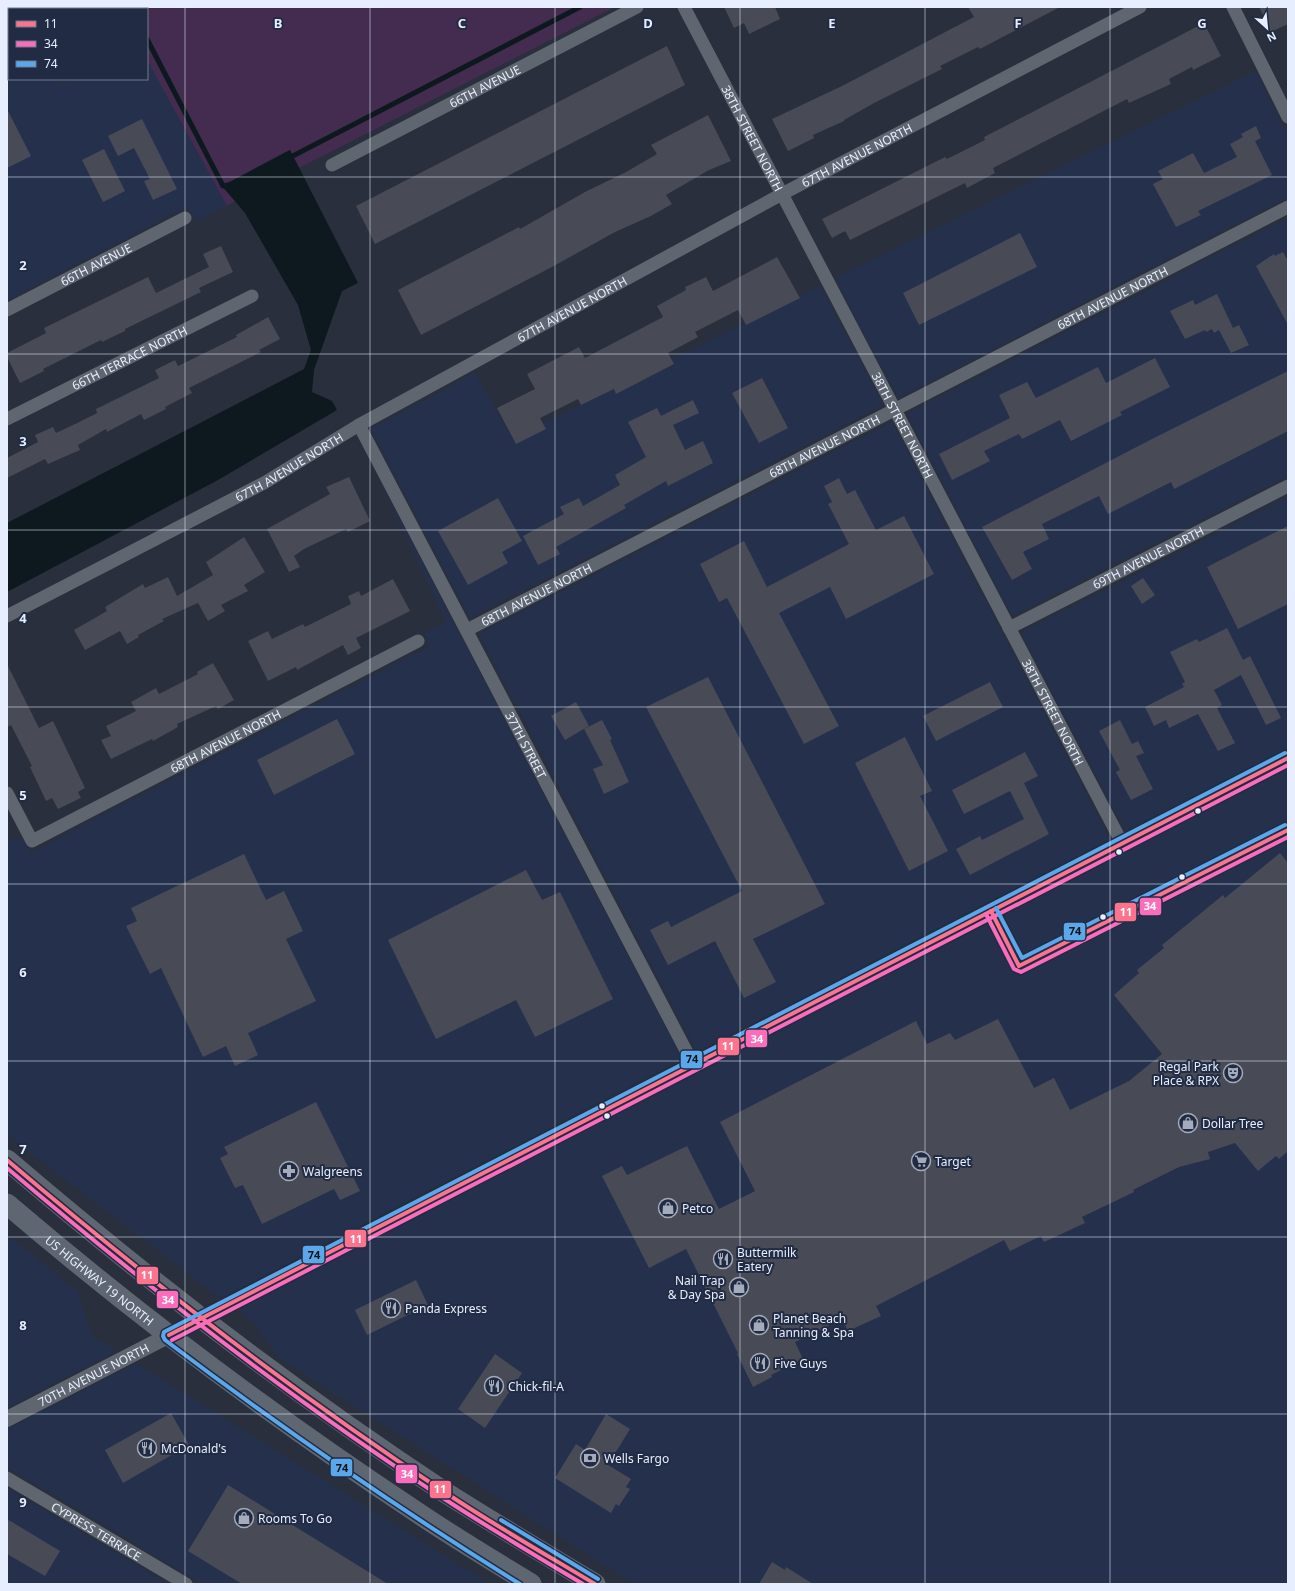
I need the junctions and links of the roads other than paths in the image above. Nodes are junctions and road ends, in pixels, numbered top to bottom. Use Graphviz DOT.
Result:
graph roads {
  1 [pos="637,7"];
  2 [pos="684,7"];
  3 [pos="1140,7"];
  4 [pos="1233,7"];
  5 [pos="1288,117"];
  6 [pos="332,165"];
  7 [pos="782,194"];
  8 [pos="1288,207"];
  9 [pos="185,218"];
  10 [pos="252,296"];
  11 [pos="7,310"];
  12 [pos="895,410"];
  13 [pos="7,419"];
  14 [pos="360,425"];
  15 [pos="1288,486"];
  16 [pos="7,616"];
  17 [pos="1009,628"];
  18 [pos="467,630"];
  19 [pos="418,641"];
  20 [pos="1288,758"];
  21 [pos="7,793"];
  22 [pos="1122,844"];
  23 [pos="693,1064"];
  24 [pos="7,1160"];
  25 [pos="7,1204"];
  26 [pos="202,1318"];
  27 [pos="169,1335"];
  28 [pos="7,1419"];
  29 [pos="7,1478"];
  30 [pos="186,1584"];
  31 [pos="531,1584"];
  32 [pos="595,1584"];
  1 -- 6 [label="street, 66TH AVENUE"];
  2 -- 7 [label="street, 38TH STREET NORTH"];
  3 -- 7 [label="street, 67TH AVENUE NORTH"];
  4 -- 5 [label="street"];
  7 -- 12 [label="street, 38TH STREET NORTH"];
  7 -- 14 [label="street, 67TH AVENUE NORTH"];
  8 -- 12 [label="street, 68TH AVENUE NORTH"];
  9 -- 11 [label="street, 66TH AVENUE"];
  10 -- 13 [label="street, 66TH TERRACE NORTH"];
  12 -- 17 [label="street, 38TH STREET NORTH"];
  12 -- 18 [label="street, 68TH AVENUE NORTH"];
  14 -- 16 [label="street, 67TH AVENUE NORTH"];
  14 -- 18 [label="street, 37TH STREET"];
  15 -- 17 [label="street, 69TH AVENUE NORTH"];
  17 -- 22 [label="street, 38TH STREET NORTH"];
  18 -- 23 [label="street, 37TH STREET"];
  19 -- 21 [label="street, 68TH AVENUE NORTH"];
  20 -- 22 [label="street, 70TH AVENUE NORTH"];
  22 -- 23 [label="street, 70TH AVENUE NORTH"];
  23 -- 26 [label="street, 70TH AVENUE NORTH"];
  24 -- 26 [label="highway"];
  25 -- 27 [label="highway, US HIGHWAY 19 NORTH"];
  26 -- 27 [label="street, 70TH AVENUE NORTH"];
  26 -- 32 [label="highway"];
  27 -- 28 [label="street, 70TH AVENUE NORTH"];
  27 -- 31 [label="highway, US HIGHWAY 19 NORTH"];
  29 -- 30 [label="street, CYPRESS TERRACE"];
}
